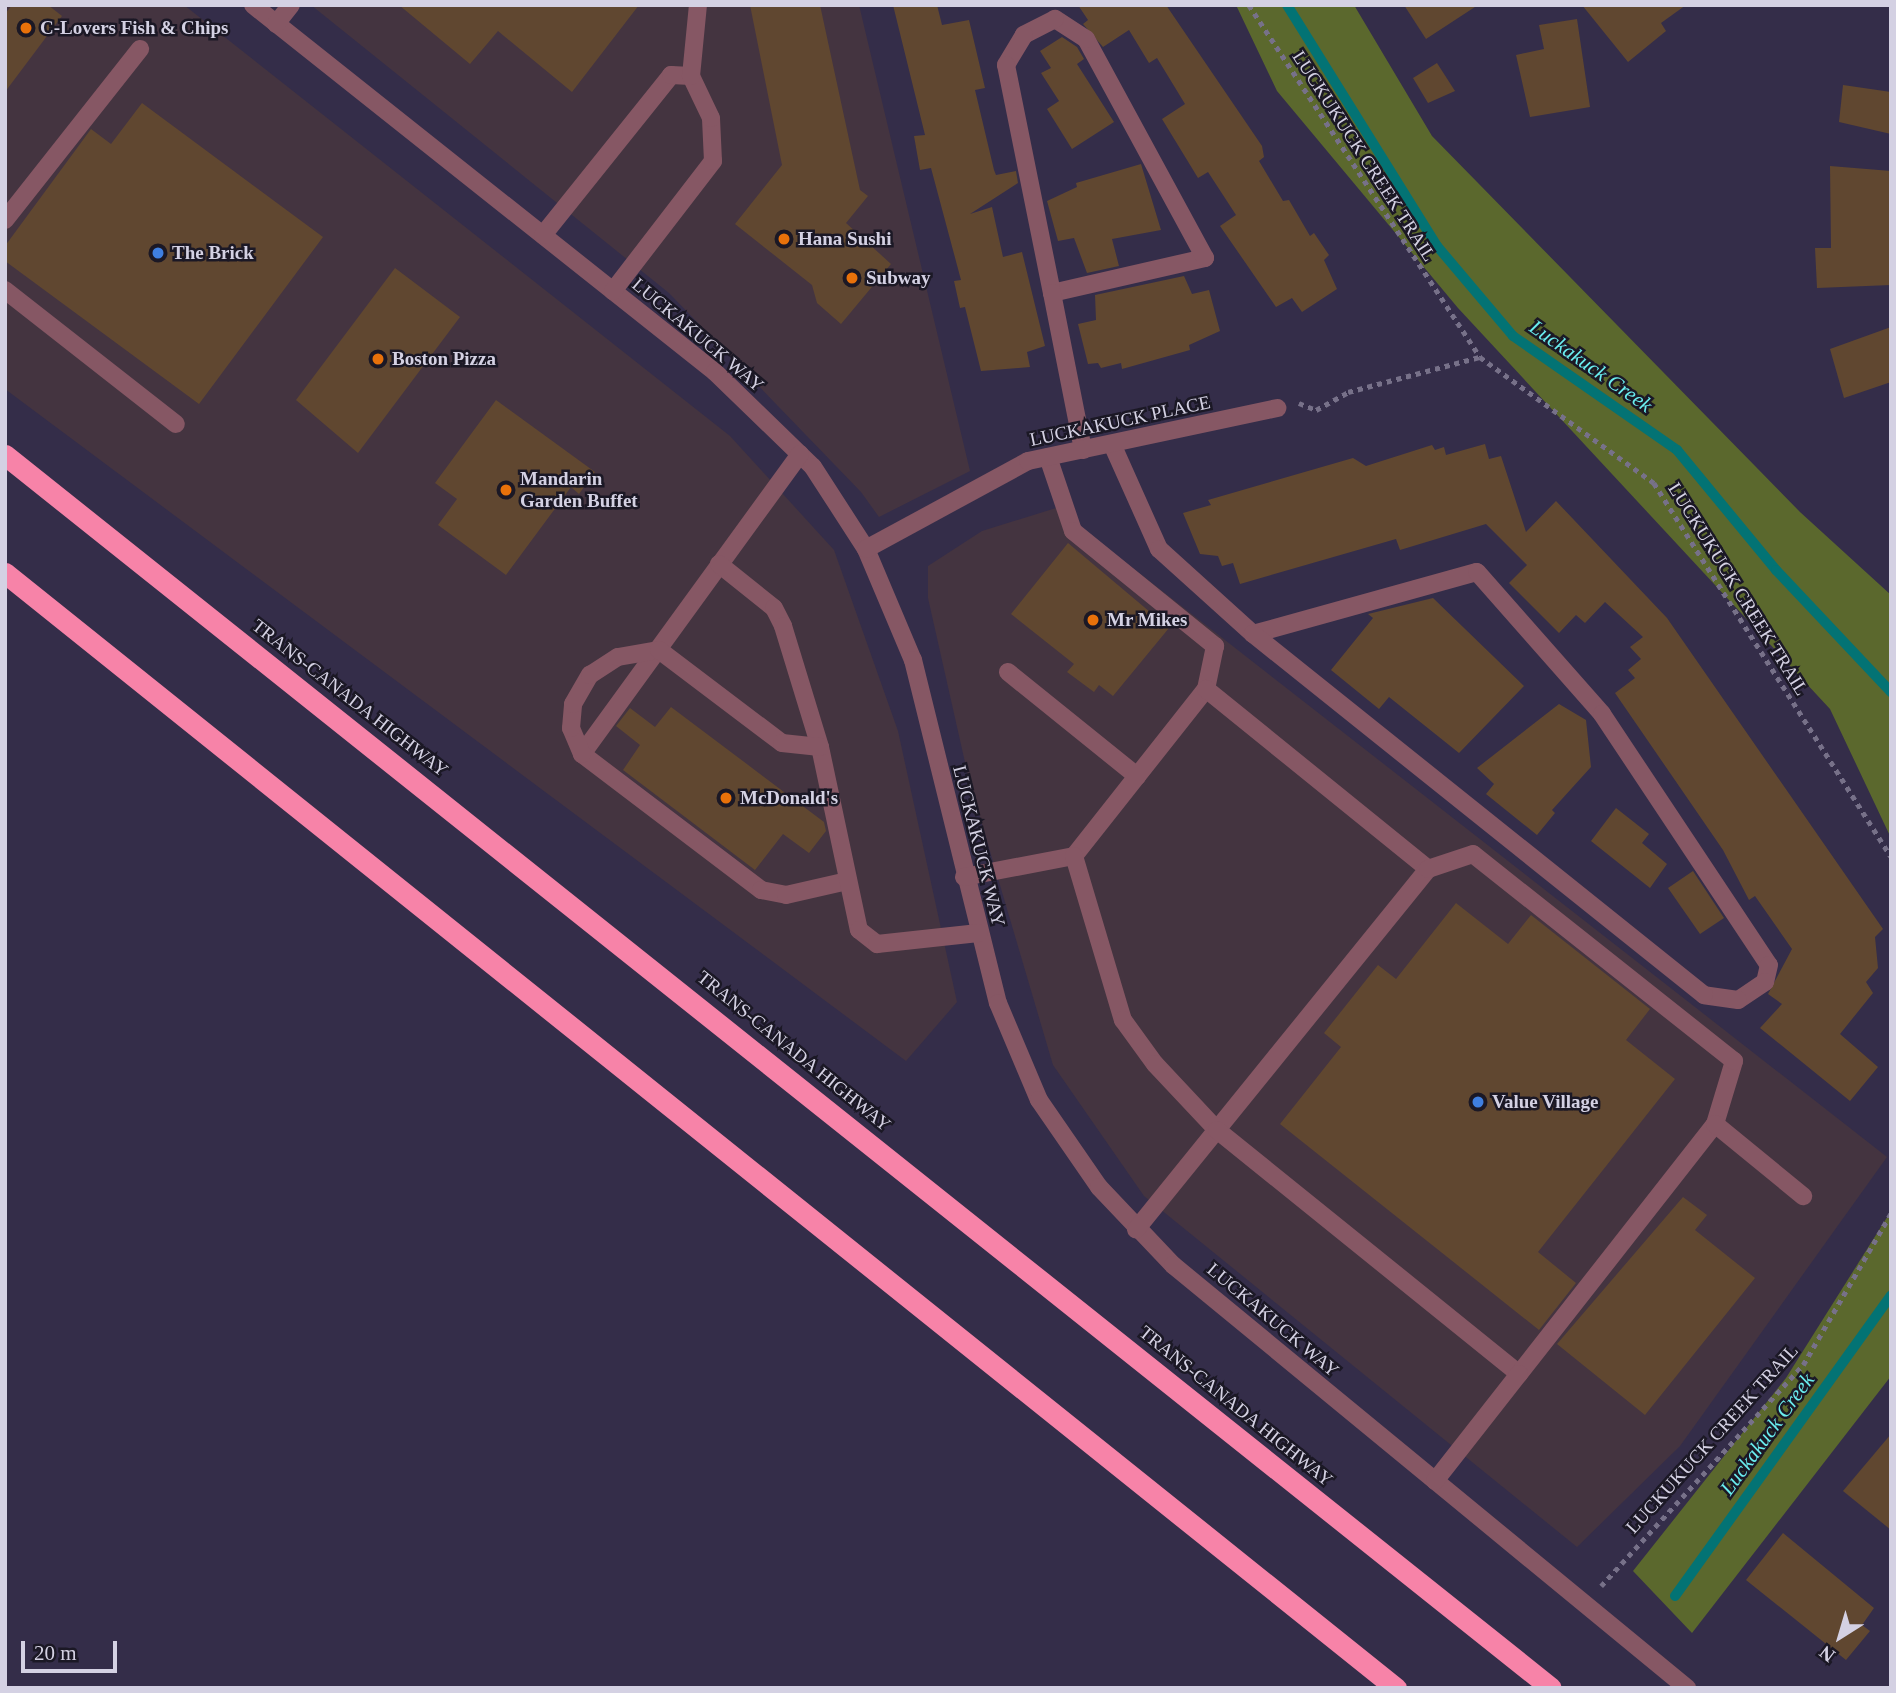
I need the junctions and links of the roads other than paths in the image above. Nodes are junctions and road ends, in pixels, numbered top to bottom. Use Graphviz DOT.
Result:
graph roads {
  1 [pos="253,5"];
  2 [pos="291,5"];
  3 [pos="698,5"];
  4 [pos="1051,12"];
  5 [pos="276,24"];
  6 [pos="140,50"];
  7 [pos="691,76"];
  8 [pos="5,220"];
  9 [pos="543,235"];
  10 [pos="5,290"];
  11 [pos="613,291"];
  12 [pos="1052,293"];
  13 [pos="1277,408"];
  14 [pos="176,424"];
  15 [pos="1112,444"];
  16 [pos="1083,450"];
  17 [pos="800,454"];
  18 [pos="5,455"];
  19 [pos="1048,457"];
  20 [pos="866,549"];
  21 [pos="719,564"];
  22 [pos="5,573"];
  23 [pos="1254,634"];
  24 [pos="659,650"];
  25 [pos="1008,673"];
  26 [pos="1206,688"];
  27 [pos="820,747"];
  28 [pos="582,754"];
  29 [pos="1137,776"];
  30 [pos="1074,856"];
  31 [pos="1428,869"];
  32 [pos="964,877"];
  33 [pos="847,881"];
  34 [pos="978,933"];
  35 [pos="1714,1124"];
  36 [pos="1217,1130"];
  37 [pos="1803,1196"];
  38 [pos="1136,1229"];
  39 [pos="1519,1374"];
  40 [pos="1435,1481"];
  41 [pos="1395,1688"];
  42 [pos="1551,1688"];
  43 [pos="1687,1688"];
  1 -- 5 [label="street, LUCKAKUCK WAY"];
  2 -- 5 [label="street"];
  3 -- 7 [label="street"];
  4 -- 12 [label="street"];
  4 -- 12 [label="street"];
  5 -- 9 [label="street, LUCKAKUCK WAY"];
  6 -- 8 [label="street"];
  7 -- 9 [label="street"];
  7 -- 11 [label="street"];
  9 -- 11 [label="street, LUCKAKUCK WAY"];
  10 -- 14 [label="street"];
  11 -- 17 [label="street, LUCKAKUCK WAY"];
  12 -- 16 [label="street"];
  13 -- 15 [label="street, LUCKAKUCK PLACE"];
  15 -- 16 [label="street, LUCKAKUCK PLACE"];
  15 -- 23 [label="street"];
  16 -- 19 [label="street, LUCKAKUCK PLACE"];
  17 -- 20 [label="street, LUCKAKUCK WAY"];
  17 -- 21 [label="street"];
  18 -- 42 [label="highway, TRANS-CANADA HIGHWAY"];
  19 -- 20 [label="street, LUCKAKUCK PLACE"];
  19 -- 26 [label="street"];
  20 -- 32 [label="street, LUCKAKUCK WAY"];
  21 -- 24 [label="street"];
  21 -- 27 [label="street"];
  22 -- 41 [label="highway"];
  23 -- 23 [label="street"];
  24 -- 27 [label="street"];
  24 -- 28 [label="street"];
  24 -- 28 [label="street"];
  25 -- 29 [label="street"];
  26 -- 29 [label="street"];
  26 -- 31 [label="street"];
  27 -- 33 [label="street"];
  28 -- 33 [label="street"];
  29 -- 30 [label="street"];
  30 -- 32 [label="street"];
  30 -- 36 [label="street"];
  31 -- 35 [label="street"];
  31 -- 36 [label="street"];
  32 -- 34 [label="street, LUCKAKUCK WAY"];
  33 -- 34 [label="street"];
  34 -- 38 [label="street, LUCKAKUCK WAY"];
  35 -- 37 [label="street"];
  35 -- 39 [label="street"];
  36 -- 38 [label="street"];
  36 -- 39 [label="street"];
  38 -- 40 [label="street, LUCKAKUCK WAY"];
  39 -- 40 [label="street"];
  40 -- 43 [label="street, LUCKAKUCK WAY"];
}
